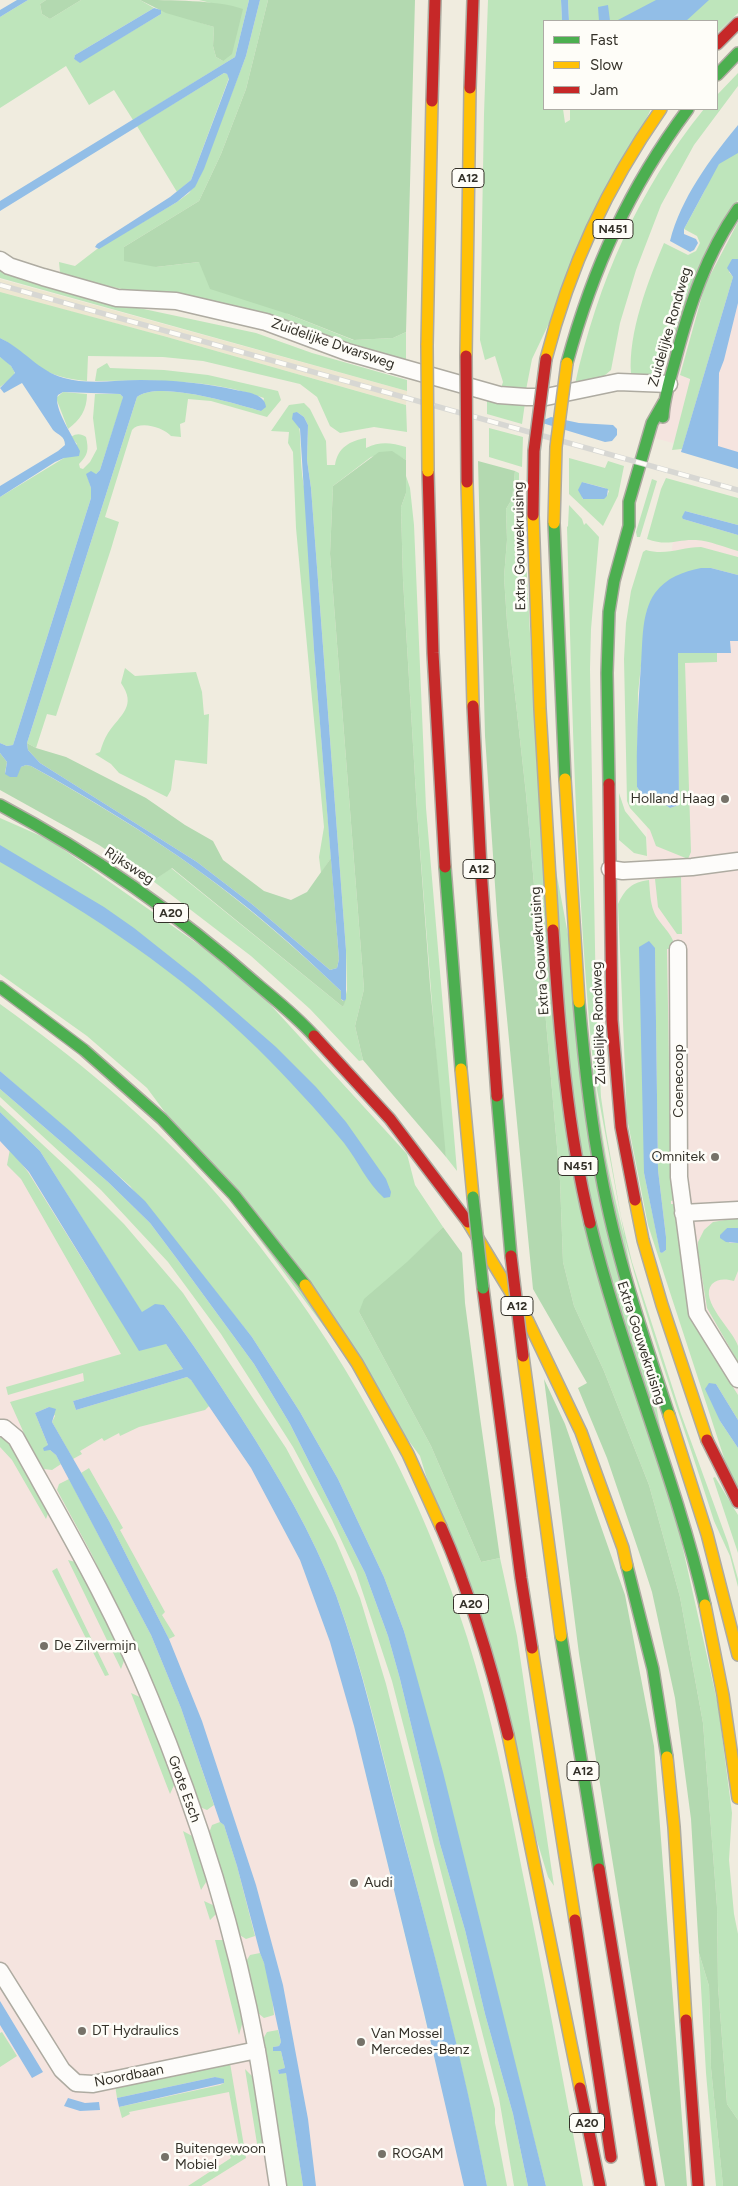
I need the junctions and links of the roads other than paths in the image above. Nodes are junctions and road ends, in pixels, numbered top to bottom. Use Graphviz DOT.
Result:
graph roads {
  1 [pos="435,0"];
  2 [pos="473,0"];
  3 [pos="738,23"];
  4 [pos="718,43"];
  5 [pos="738,53"];
  6 [pos="718,74"];
  7 [pos="660,110"];
  8 [pos="687,110"];
  9 [pos="738,209"];
  10 [pos="0,260"];
  11 [pos="669,384"];
  12 [pos="664,402"];
  13 [pos="650,474"];
  14 [pos="641,505"];
  15 [pos="629,526"];
  16 [pos="0,805"];
  17 [pos="738,861"];
  18 [pos="610,868"];
  19 [pos="678,949"];
  20 [pos="0,987"];
  21 [pos="738,1210"];
  22 [pos="683,1213"];
  23 [pos="738,1379"];
  24 [pos="0,1428"];
  25 [pos="738,1502"];
  26 [pos="738,1655"];
  27 [pos="738,1798"];
  28 [pos="0,1971"];
  29 [pos="256,2050"];
  30 [pos="612,2168"];
  31 [pos="278,2186"];
  32 [pos="600,2186"];
  33 [pos="651,2186"];
  34 [pos="698,2186"];
  1 -- 30 [label="main road, A12, bridge"];
  2 -- 33 [label="main road, A12, bridge"];
  3 -- 4 [label="main road"];
  5 -- 6 [label="main road"];
  7 -- 27 [label="main road, Extra Gouwekruising / N451, bridge"];
  8 -- 26 [label="main road, Extra Gouwekruising / N451, bridge"];
  9 -- 11 [label="main road, Zuidelijke Rondweg"];
  10 -- 11 [label="street, Zuidelijke Dwarsweg"];
  11 -- 12 [label="main road, Zuidelijke Rondweg"];
  12 -- 13 [label="main road, Zuidelijke Rondweg"];
  12 -- 15 [label="main road, Zuidelijke Rondweg"];
  14 -- 15 [label="main road, Zuidelijke Rondweg"];
  15 -- 18 [label="main road, Zuidelijke Rondweg"];
  16 -- 34 [label="main road, Rijksweg / A20"];
  17 -- 18 [label="street"];
  18 -- 25 [label="main road, Zuidelijke Rondweg"];
  19 -- 22 [label="street, Coenecoop"];
  20 -- 32 [label="main road, A20"];
  21 -- 22 [label="street"];
  22 -- 23 [label="street, Coenecoop"];
  24 -- 29 [label="street, Grote Esch"];
  28 -- 29 [label="street, Noordbaan"];
  29 -- 31 [label="street, Grote Esch"];
}
